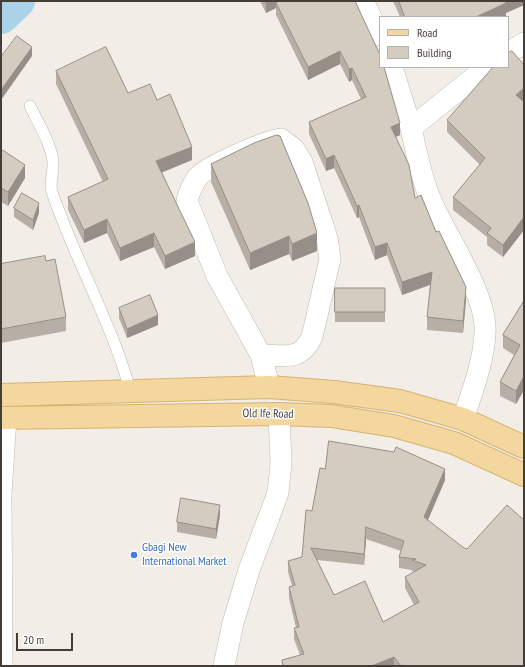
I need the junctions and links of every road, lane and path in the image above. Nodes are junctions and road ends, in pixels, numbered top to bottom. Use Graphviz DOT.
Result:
graph roads {
  1 [pos="363,1"];
  2 [pos="379,33"];
  3 [pos="524,43"];
  4 [pos="509,53"];
  5 [pos="392,68"];
  6 [pos="485,68"];
  7 [pos="30,106"];
  8 [pos="411,128"];
  9 [pos="261,355"];
  10 [pos="270,387"];
  11 [pos="130,390"];
  12 [pos="1,394"];
  13 [pos="279,414"];
  14 [pos="3,418"];
  15 [pos="463,419"];
  16 [pos="524,447"];
  17 [pos="2,460"];
  18 [pos="524,475"];
  19 [pos="2,666"];
  20 [pos="224,666"];
  1 -- 2 [label="street"];
  3 -- 4 [label="street"];
  5 -- 8 [label="street"];
  6 -- 8 [label="street"];
  7 -- 11 [label="lane"];
  8 -- 15 [label="street"];
  9 -- 9 [label="street"];
  9 -- 10 [label="street"];
  10 -- 11 [label="main road"];
  10 -- 15 [label="main road"];
  11 -- 12 [label="main road"];
  13 -- 14 [label="main road, Old Ife Road"];
  13 -- 18 [label="main road, Old Ife Road"];
  13 -- 20 [label="street"];
  14 -- 17 [label="street"];
  15 -- 16 [label="main road"];
  17 -- 19 [label="street"];
}
